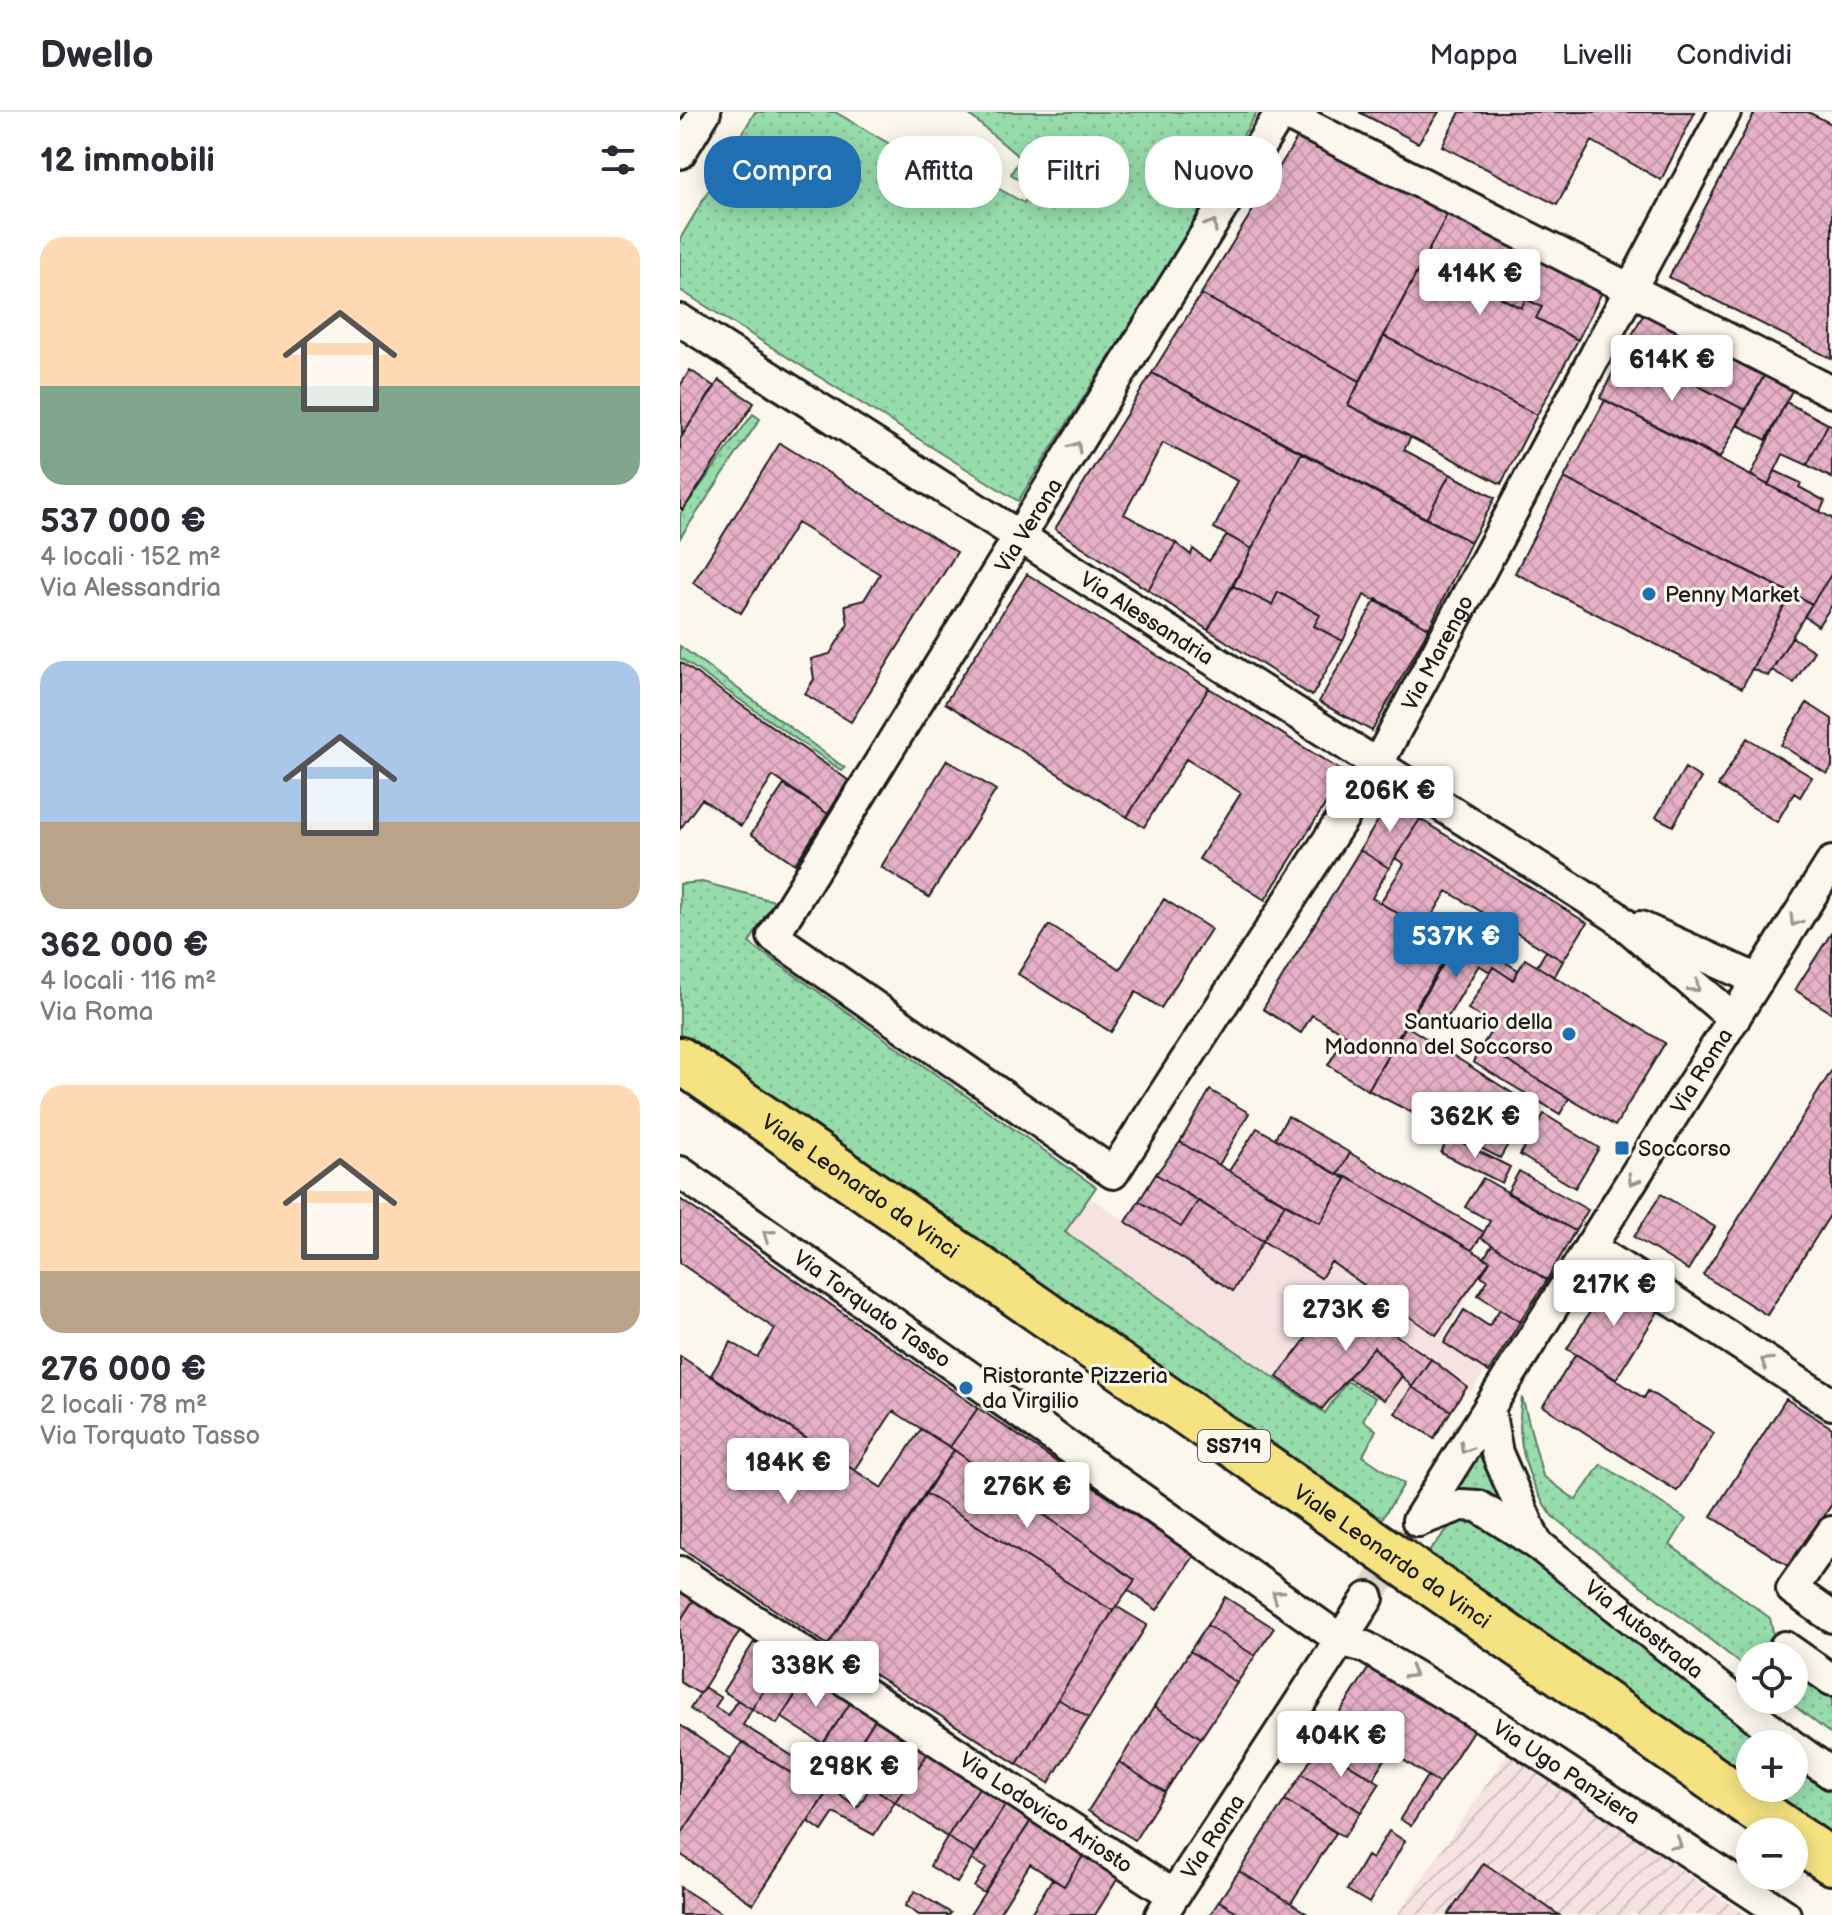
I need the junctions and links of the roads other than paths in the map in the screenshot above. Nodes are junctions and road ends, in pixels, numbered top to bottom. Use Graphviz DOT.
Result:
graph roads {
  1 [pos="705,112"];
  2 [pos="1282,112"];
  3 [pos="1725,112"];
  4 [pos="680,153"];
  5 [pos="1633,289"];
  6 [pos="680,320"];
  7 [pos="1832,392"];
  8 [pos="1021,538"];
  9 [pos="1377,765"];
  10 [pos="1830,869"];
  11 [pos="1615,916"];
  12 [pos="1758,980"];
  13 [pos="1734,1019"];
  14 [pos="680,1060"];
  15 [pos="680,1172"];
  16 [pos="1113,1173"];
  17 [pos="1590,1247"];
  18 [pos="1832,1404"];
  19 [pos="1489,1409"];
  20 [pos="1418,1521"];
  21 [pos="1832,1532"];
  22 [pos="1536,1543"];
  23 [pos="680,1572"];
  24 [pos="1368,1598"];
  25 [pos="1832,1617"];
  26 [pos="1341,1640"];
  27 [pos="1808,1663"];
  28 [pos="1832,1680"];
  29 [pos="1772,1730"];
  30 [pos="1808,1757"];
  31 [pos="1832,1774"];
  32 [pos="1769,1818"];
  33 [pos="1808,1846"];
  34 [pos="1832,1862"];
  35 [pos="1167,1905"];
  36 [pos="1785,1915"];
  1 -- 4 [label="street"];
  2 -- 5 [label="street"];
  8 -- 2 [label="street, Via Verona, one-way"];
  3 -- 5 [label="street, Via Marengo"];
  5 -- 7 [label="street"];
  5 -- 9 [label="street, Via Marengo"];
  6 -- 8 [label="street, Via Alessandria"];
  8 -- 9 [label="street, Via Alessandria"];
  8 -- 16 [label="street, Via Verona"];
  9 -- 11 [label="street, Via Alessandria"];
  9 -- 16 [label="street, Via Marengo"];
  10 -- 12 [label="street, Via Roma, one-way"];
  11 -- 12 [label="street, Via Alessandria"];
  11 -- 13 [label="street, Via Alessandria, one-way"];
  12 -- 13 [label="street, Via Roma"];
  13 -- 17 [label="street, Via Roma, one-way"];
  14 -- 32 [label="highway, Viale Leonardo da Vinci / SS719"];
  26 -- 15 [label="street, Via Torquato Tasso, one-way"];
  18 -- 17 [label="street, one-way"];
  17 -- 19 [label="street, Via Roma"];
  19 -- 20 [label="street, Via Roma, one-way"];
  19 -- 22 [label="street, Via Autostrada"];
  20 -- 22 [label="street, Via Autostrada"];
  21 -- 25 [label="street"];
  22 -- 29 [label="street, Via Autostrada"];
  23 -- 35 [label="street, Via Lodovico Ariosto"];
  24 -- 26 [label="street, Via Roma"];
  26 -- 35 [label="street, Via Roma"];
  26 -- 36 [label="street, Via Ugo Panziera, one-way"];
  27 -- 28 [label="street"];
  30 -- 31 [label="street, Via Autostrada"];
  33 -- 34 [label="highway"];
}
